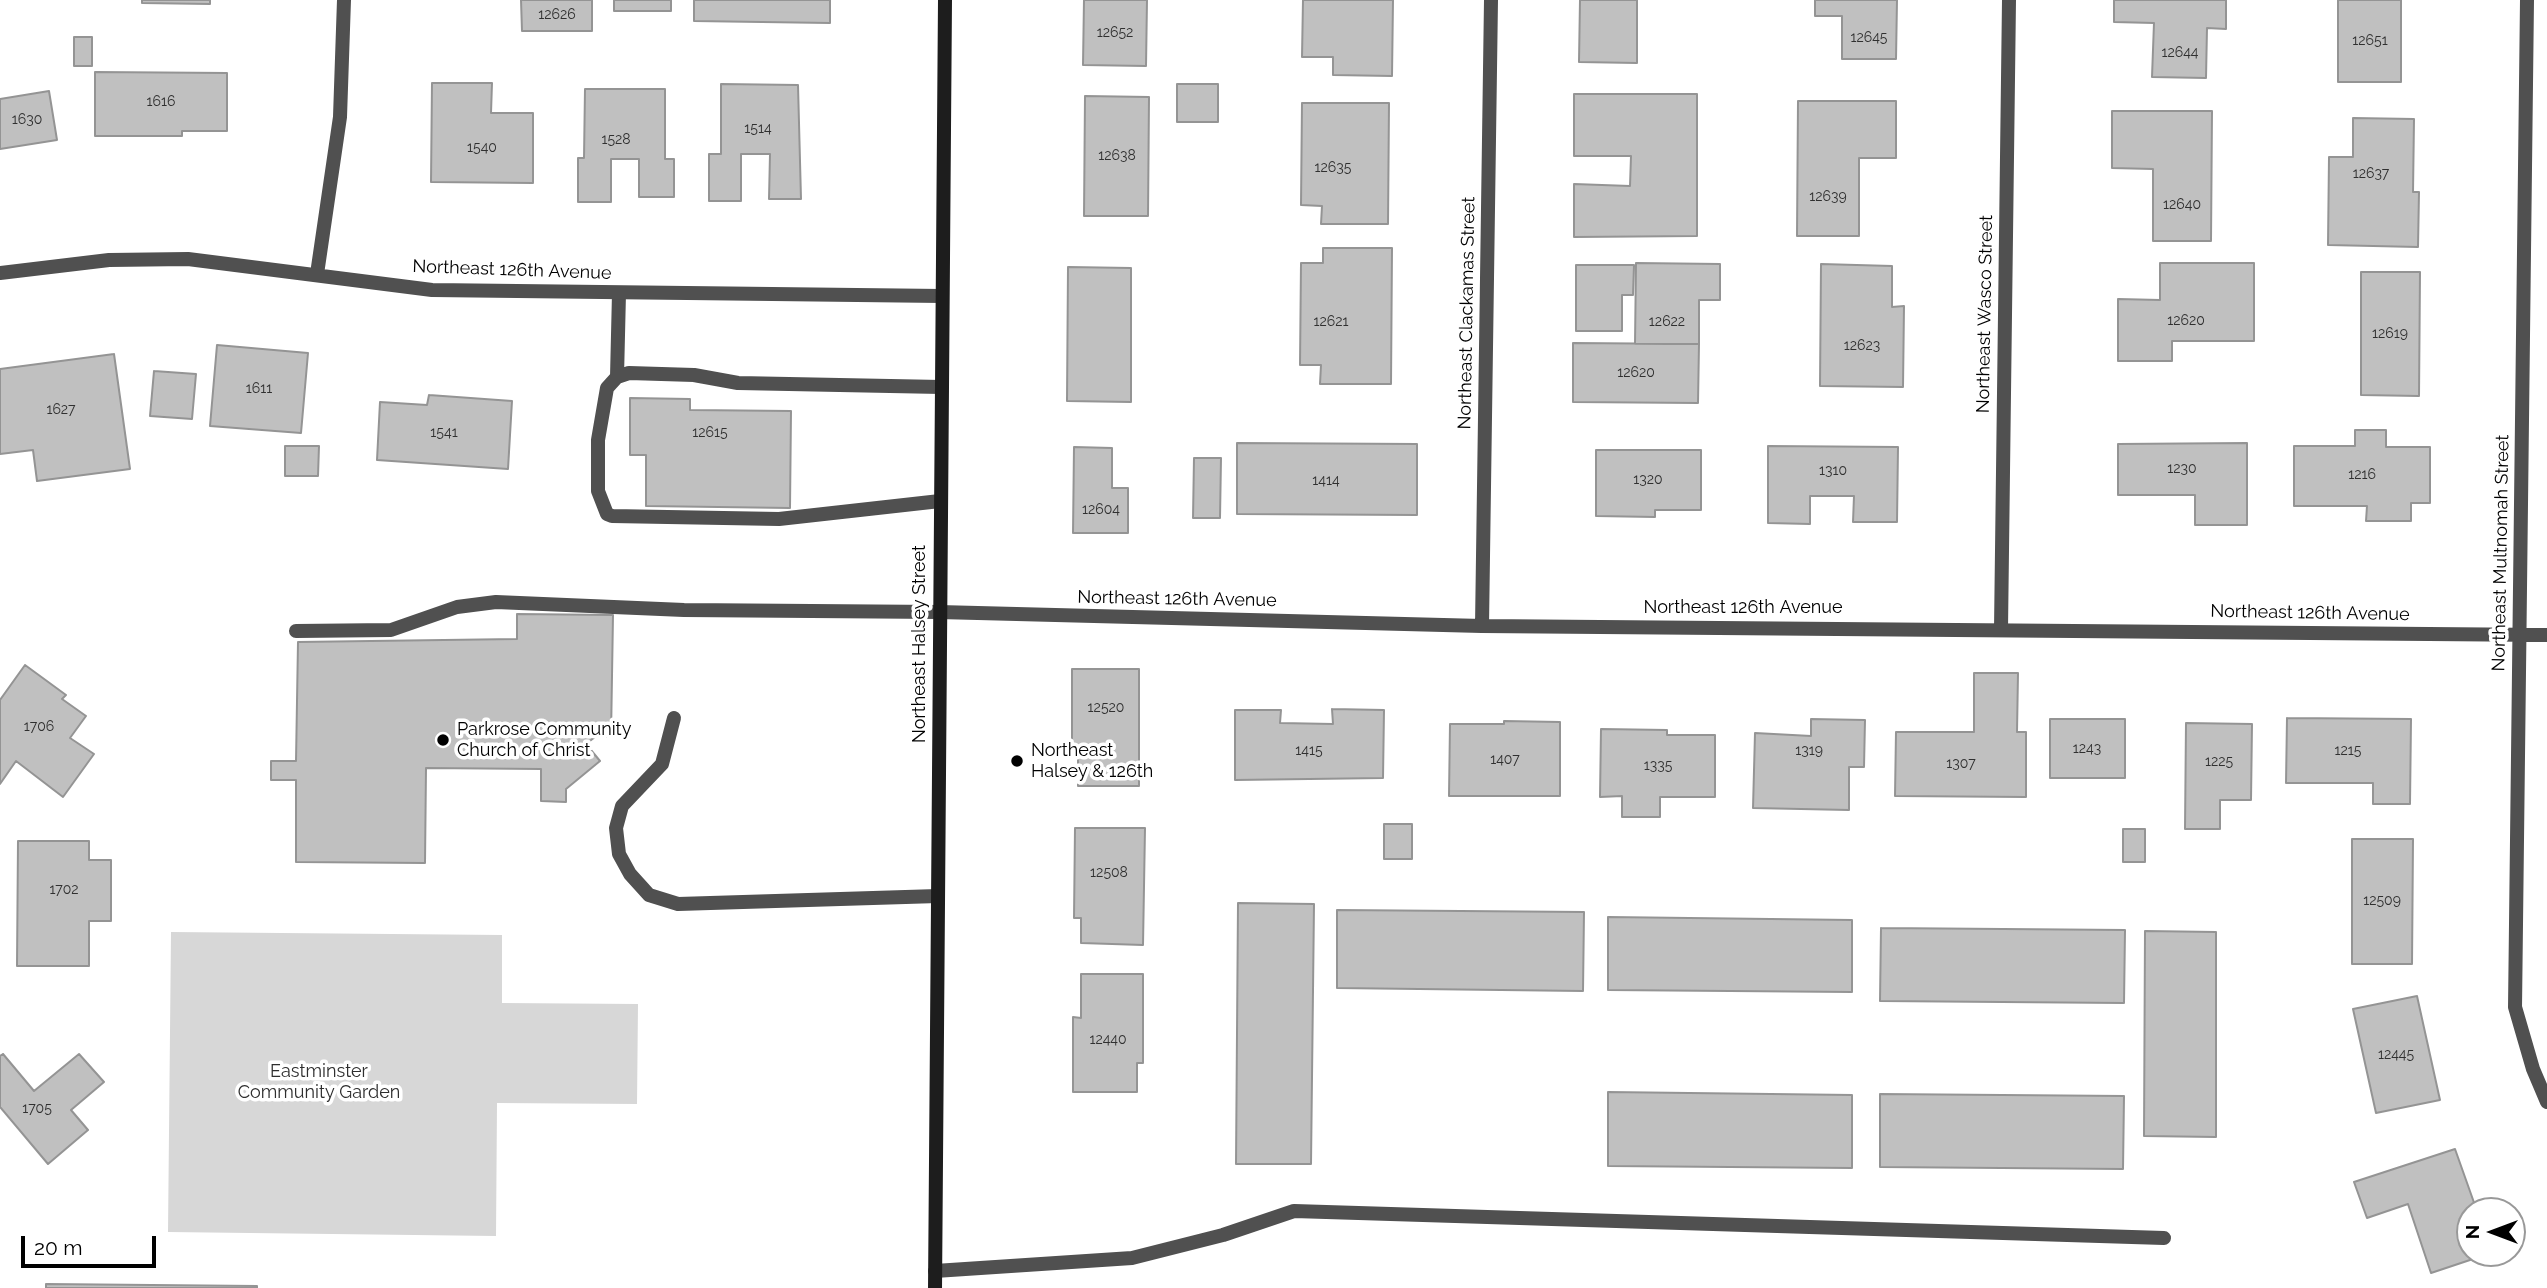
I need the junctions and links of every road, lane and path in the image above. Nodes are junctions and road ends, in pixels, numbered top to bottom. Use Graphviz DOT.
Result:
graph roads {
  1 [pos="344,0"];
  2 [pos="945,0"];
  3 [pos="1491,0"];
  4 [pos="2009,0"];
  5 [pos="2527,0"];
  6 [pos="0,273"];
  7 [pos="317,274"];
  8 [pos="619,293"];
  9 [pos="942,296"];
  10 [pos="617,377"];
  11 [pos="942,387"];
  12 [pos="940,501"];
  13 [pos="939,612"];
  14 [pos="1482,626"];
  15 [pos="2000,629"];
  16 [pos="296,631"];
  17 [pos="2519,635"];
  18 [pos="2547,635"];
  19 [pos="674,718"];
  20 [pos="938,896"];
  21 [pos="2547,1101"];
  22 [pos="2164,1238"];
  23 [pos="935,1271"];
  24 [pos="935,1288"];
  1 -- 7 [label="street"];
  2 -- 9 [label="main road, Northeast Halsey Street"];
  3 -- 14 [label="street, Northeast Clackamas Street"];
  4 -- 15 [label="street, Northeast Wasco Street"];
  5 -- 17 [label="street, Northeast Multnomah Street"];
  6 -- 7 [label="street, Northeast 126th Avenue"];
  7 -- 8 [label="street, Northeast 126th Avenue"];
  8 -- 9 [label="street, Northeast 126th Avenue"];
  8 -- 10 [label="street"];
  9 -- 11 [label="main road, Northeast Halsey Street"];
  10 -- 11 [label="street"];
  10 -- 12 [label="street"];
  11 -- 12 [label="main road, Northeast Halsey Street"];
  12 -- 13 [label="main road, Northeast Halsey Street"];
  13 -- 14 [label="street, Northeast 126th Avenue"];
  13 -- 16 [label="street, Northeast 126th Avenue"];
  13 -- 20 [label="main road, Northeast Halsey Street"];
  14 -- 15 [label="street, Northeast 126th Avenue"];
  15 -- 17 [label="street, Northeast 126th Avenue"];
  17 -- 18 [label="street, Northeast 126th Avenue"];
  17 -- 21 [label="street, Northeast Multnomah Street"];
  19 -- 20 [label="street"];
  20 -- 23 [label="main road, Northeast Halsey Street"];
  22 -- 23 [label="street"];
  23 -- 24 [label="main road, Northeast Halsey Street"];
}
